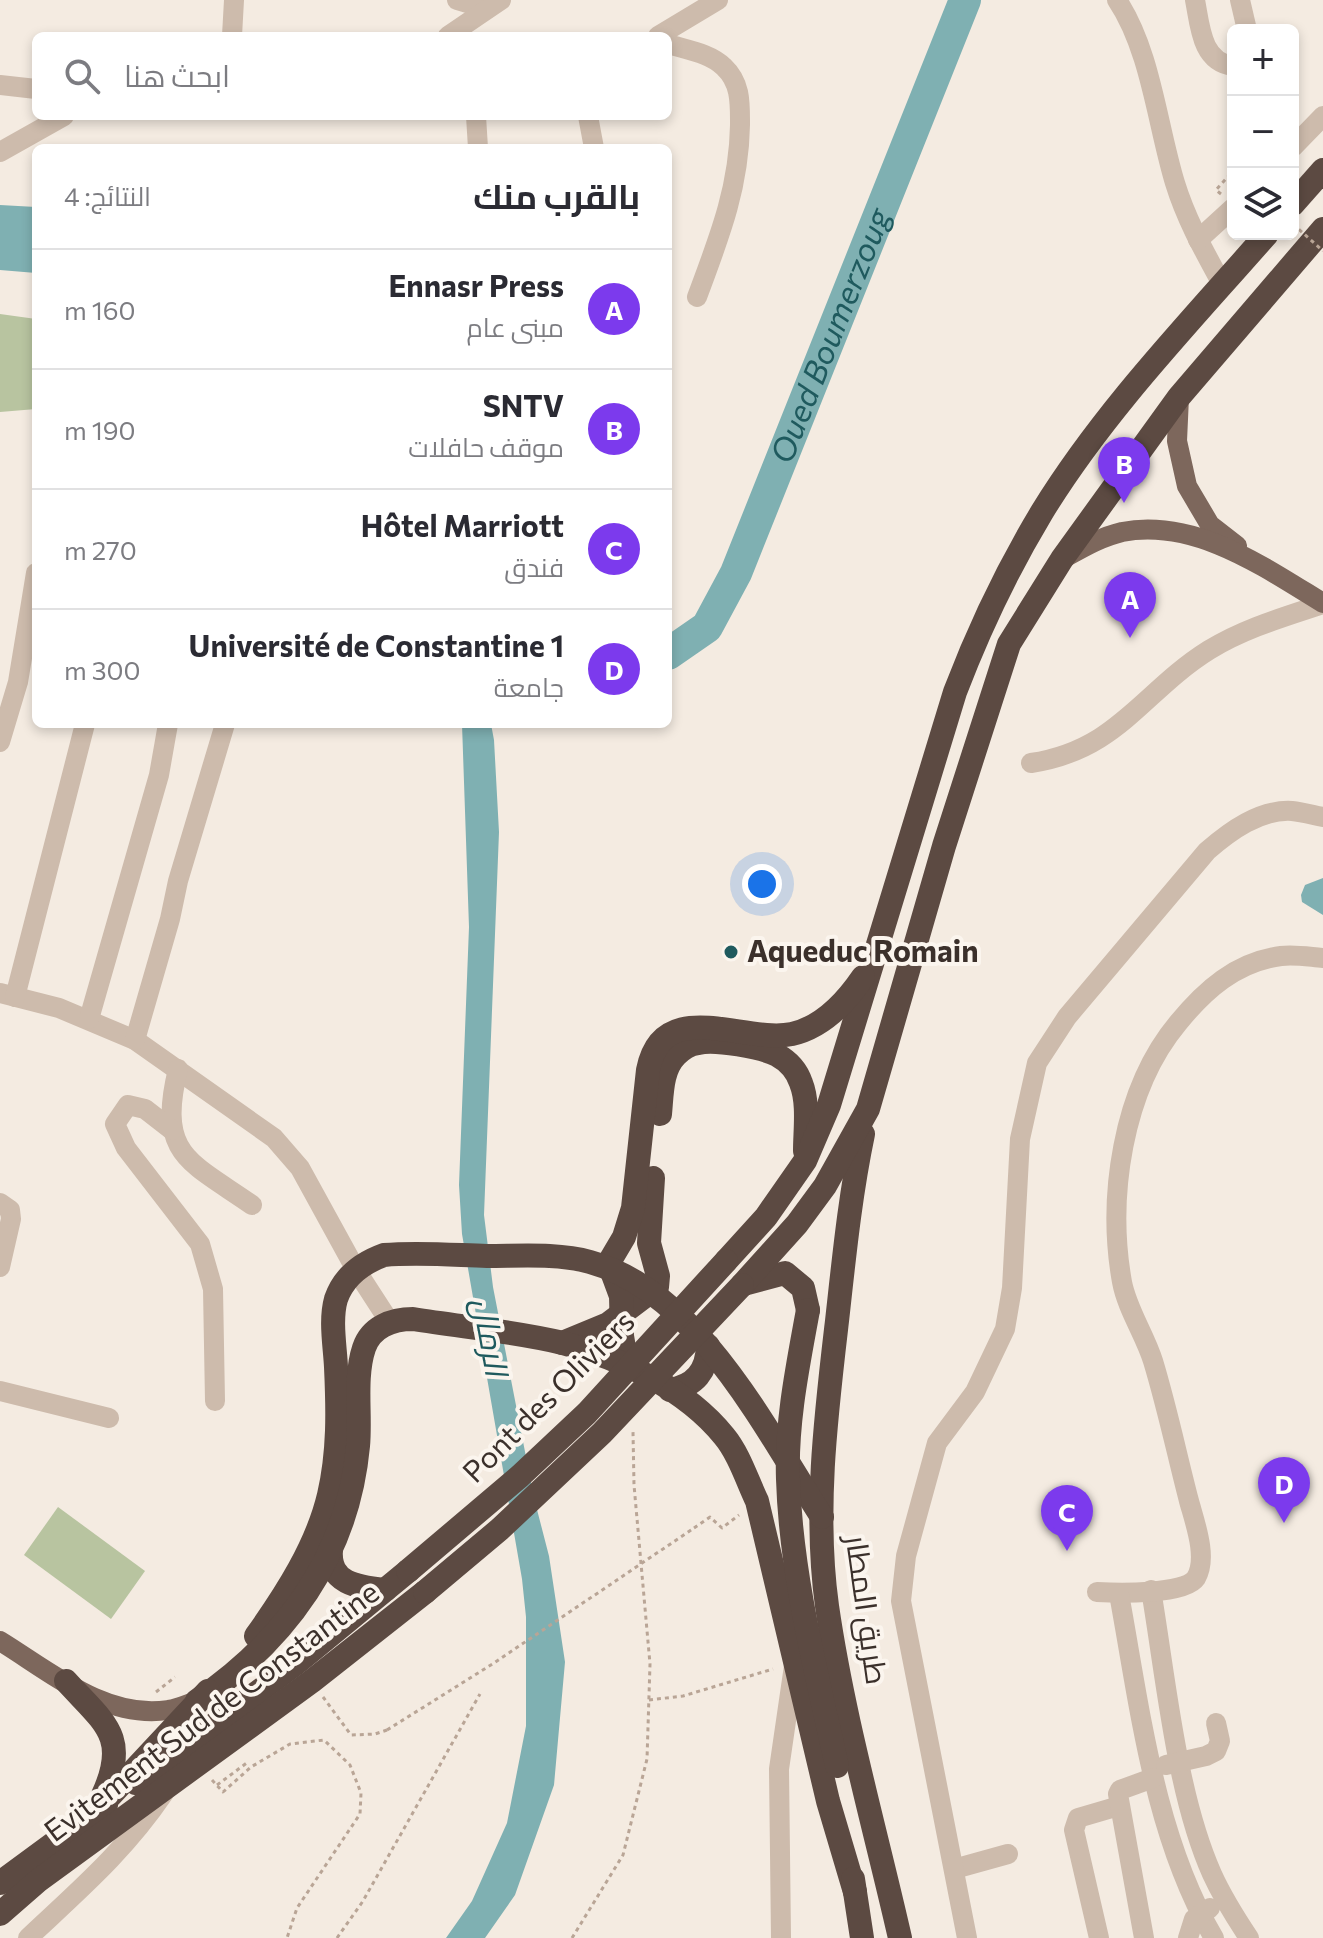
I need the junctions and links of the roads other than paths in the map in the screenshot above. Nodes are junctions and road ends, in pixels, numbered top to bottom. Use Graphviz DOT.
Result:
graph roads {
  1 [pos="234,0"];
  2 [pos="457,0"];
  3 [pos="718,0"];
  4 [pos="1117,0"];
  5 [pos="1195,0"];
  6 [pos="1240,0"];
  7 [pos="494,5"];
  8 [pos="1246,24"];
  9 [pos="232,32"];
  10 [pos="454,32"];
  11 [pos="665,32"];
  12 [pos="672,45"];
  13 [pos="1227,64"];
  14 [pos="0,85"];
  15 [pos="32,89"];
  16 [pos="1323,116"];
  17 [pos="57,120"];
  18 [pos="476,120"];
  19 [pos="589,120"];
  20 [pos="1299,141"];
  21 [pos="478,144"];
  22 [pos="593,144"];
  23 [pos="0,152"];
  24 [pos="1323,170"];
  25 [pos="1299,197"];
  26 [pos="1227,213"];
  27 [pos="1323,229"];
  28 [pos="1198,240"];
  29 [pos="1262,240"];
  30 [pos="1222,284"];
  31 [pos="697,297"];
  32 [pos="1179,397"];
  33 [pos="1062,559"];
  34 [pos="1262,566"];
  35 [pos="32,597"];
  36 [pos="1323,604"];
  37 [pos="84,728"];
  38 [pos="167,728"];
  39 [pos="224,728"];
  40 [pos="0,742"];
  41 [pos="1031,763"];
  42 [pos="1323,817"];
  43 [pos="875,958"];
  44 [pos="1323,958"];
  45 [pos="7,995"];
  46 [pos="89,1019"];
  47 [pos="135,1040"];
  48 [pos="178,1069"];
  49 [pos="868,1109"];
  50 [pos="172,1130"];
  51 [pos="805,1161"];
  52 [pos="0,1203"];
  53 [pos="252,1205"];
  54 [pos="0,1267"];
  55 [pos="611,1269"];
  56 [pos="356,1270"];
  57 [pos="742,1285"];
  58 [pos="653,1291"];
  59 [pos="622,1315"];
  60 [pos="401,1320"];
  61 [pos="562,1343"];
  62 [pos="708,1346"];
  63 [pos="627,1366"];
  64 [pos="670,1390"];
  65 [pos="0,1391"];
  66 [pos="215,1401"];
  67 [pos="109,1418"];
  68 [pos="822,1517"];
  69 [pos="331,1549"];
  70 [pos="408,1571"];
  71 [pos="385,1590"];
  72 [pos="1151,1590"];
  73 [pos="425,1592"];
  74 [pos="1097,1592"];
  75 [pos="1119,1594"];
  76 [pos="0,1641"];
  77 [pos="795,1662"];
  78 [pos="66,1681"];
  79 [pos="197,1701"];
  80 [pos="1216,1723"];
  81 [pos="1180,1762"];
  82 [pos="1152,1773"];
  83 [pos="170,1783"];
  84 [pos="1119,1806"];
  85 [pos="95,1812"];
  86 [pos="1008,1854"];
  87 [pos="954,1869"];
  88 [pos="0,1883"];
  89 [pos="855,1892"];
  90 [pos="1225,1900"];
  91 [pos="1199,1913"];
  92 [pos="0,1914"];
  93 [pos="28,1938"];
  94 [pos="781,1938"];
  95 [pos="862,1938"];
  96 [pos="900,1938"];
  97 [pos="967,1938"];
  98 [pos="1099,1938"];
  99 [pos="1144,1938"];
  100 [pos="1188,1938"];
  101 [pos="1214,1938"];
  102 [pos="1249,1938"];
  1 -- 9 [label="street"];
  2 -- 7 [label="street"];
  3 -- 11 [label="street"];
  4 -- 28 [label="street"];
  5 -- 13 [label="street"];
  6 -- 8 [label="street"];
  7 -- 10 [label="street"];
  12 -- 31 [label="street"];
  14 -- 15 [label="street"];
  16 -- 20 [label="street"];
  17 -- 23 [label="street"];
  18 -- 21 [label="street"];
  19 -- 22 [label="street"];
  24 -- 25 [label="highway"];
  26 -- 28 [label="street"];
  27 -- 32 [label="highway"];
  28 -- 30 [label="street"];
  29 -- 30 [label="highway"];
  30 -- 43 [label="highway"];
  32 -- 33 [label="highway"];
  32 -- 34 [label="main road"];
  33 -- 34 [label="main road"];
  33 -- 49 [label="highway"];
  34 -- 36 [label="main road"];
  35 -- 40 [label="street"];
  36 -- 41 [label="street"];
  37 -- 45 [label="street"];
  38 -- 46 [label="street"];
  39 -- 47 [label="street"];
  42 -- 87 [label="street"];
  43 -- 51 [label="highway"];
  43 -- 55 [label="highway"];
  44 -- 72 [label="street"];
  45 -- 46 [label="street"];
  46 -- 47 [label="street"];
  47 -- 48 [label="street"];
  48 -- 50 [label="street"];
  48 -- 56 [label="street"];
  49 -- 57 [label="highway"];
  49 -- 68 [label="highway, طريق المطار"];
  50 -- 53 [label="street"];
  50 -- 66 [label="street"];
  51 -- 58 [label="highway"];
  51 -- 70 [label="highway, Pont des Oliviers, bridge"];
  52 -- 54 [label="street"];
  55 -- 56 [label="highway"];
  55 -- 58 [label="highway"];
  55 -- 59 [label="highway"];
  56 -- 60 [label="street"];
  56 -- 79 [label="highway"];
  57 -- 73 [label="highway, Pont des Oliviers, bridge"];
  57 -- 89 [label="highway, bridge"];
  58 -- 59 [label="highway"];
  58 -- 62 [label="highway"];
  59 -- 61 [label="highway"];
  59 -- 63 [label="highway"];
  60 -- 61 [label="highway"];
  60 -- 69 [label="highway"];
  61 -- 63 [label="highway"];
  62 -- 64 [label="highway"];
  62 -- 68 [label="highway"];
  63 -- 64 [label="highway"];
  64 -- 77 [label="highway"];
  65 -- 67 [label="street"];
  68 -- 96 [label="highway, طريق المطار"];
  69 -- 71 [label="highway"];
  69 -- 79 [label="highway"];
  70 -- 71 [label="highway, Evitement Sud de Constantine"];
  71 -- 85 [label="highway, Evitement Sud de Constantine"];
  72 -- 75 [label="street"];
  72 -- 81 [label="street"];
  73 -- 83 [label="highway, Evitement Sud de Constantine"];
  74 -- 75 [label="street"];
  75 -- 82 [label="street"];
  76 -- 78 [label="main road"];
  77 -- 89 [label="highway"];
  77 -- 94 [label="street"];
  78 -- 79 [label="main road"];
  78 -- 85 [label="highway"];
  79 -- 85 [label="highway"];
  80 -- 81 [label="street"];
  81 -- 82 [label="street"];
  81 -- 90 [label="street"];
  82 -- 84 [label="street"];
  82 -- 91 [label="street"];
  83 -- 92 [label="highway, Evitement Sud de Constantine"];
  83 -- 93 [label="street"];
  84 -- 98 [label="street"];
  84 -- 99 [label="street"];
  85 -- 88 [label="highway, Evitement Sud de Constantine"];
  86 -- 87 [label="street"];
  87 -- 97 [label="street"];
  89 -- 95 [label="highway"];
  90 -- 91 [label="street"];
  90 -- 102 [label="street"];
  91 -- 100 [label="street"];
  91 -- 101 [label="street"];
}
